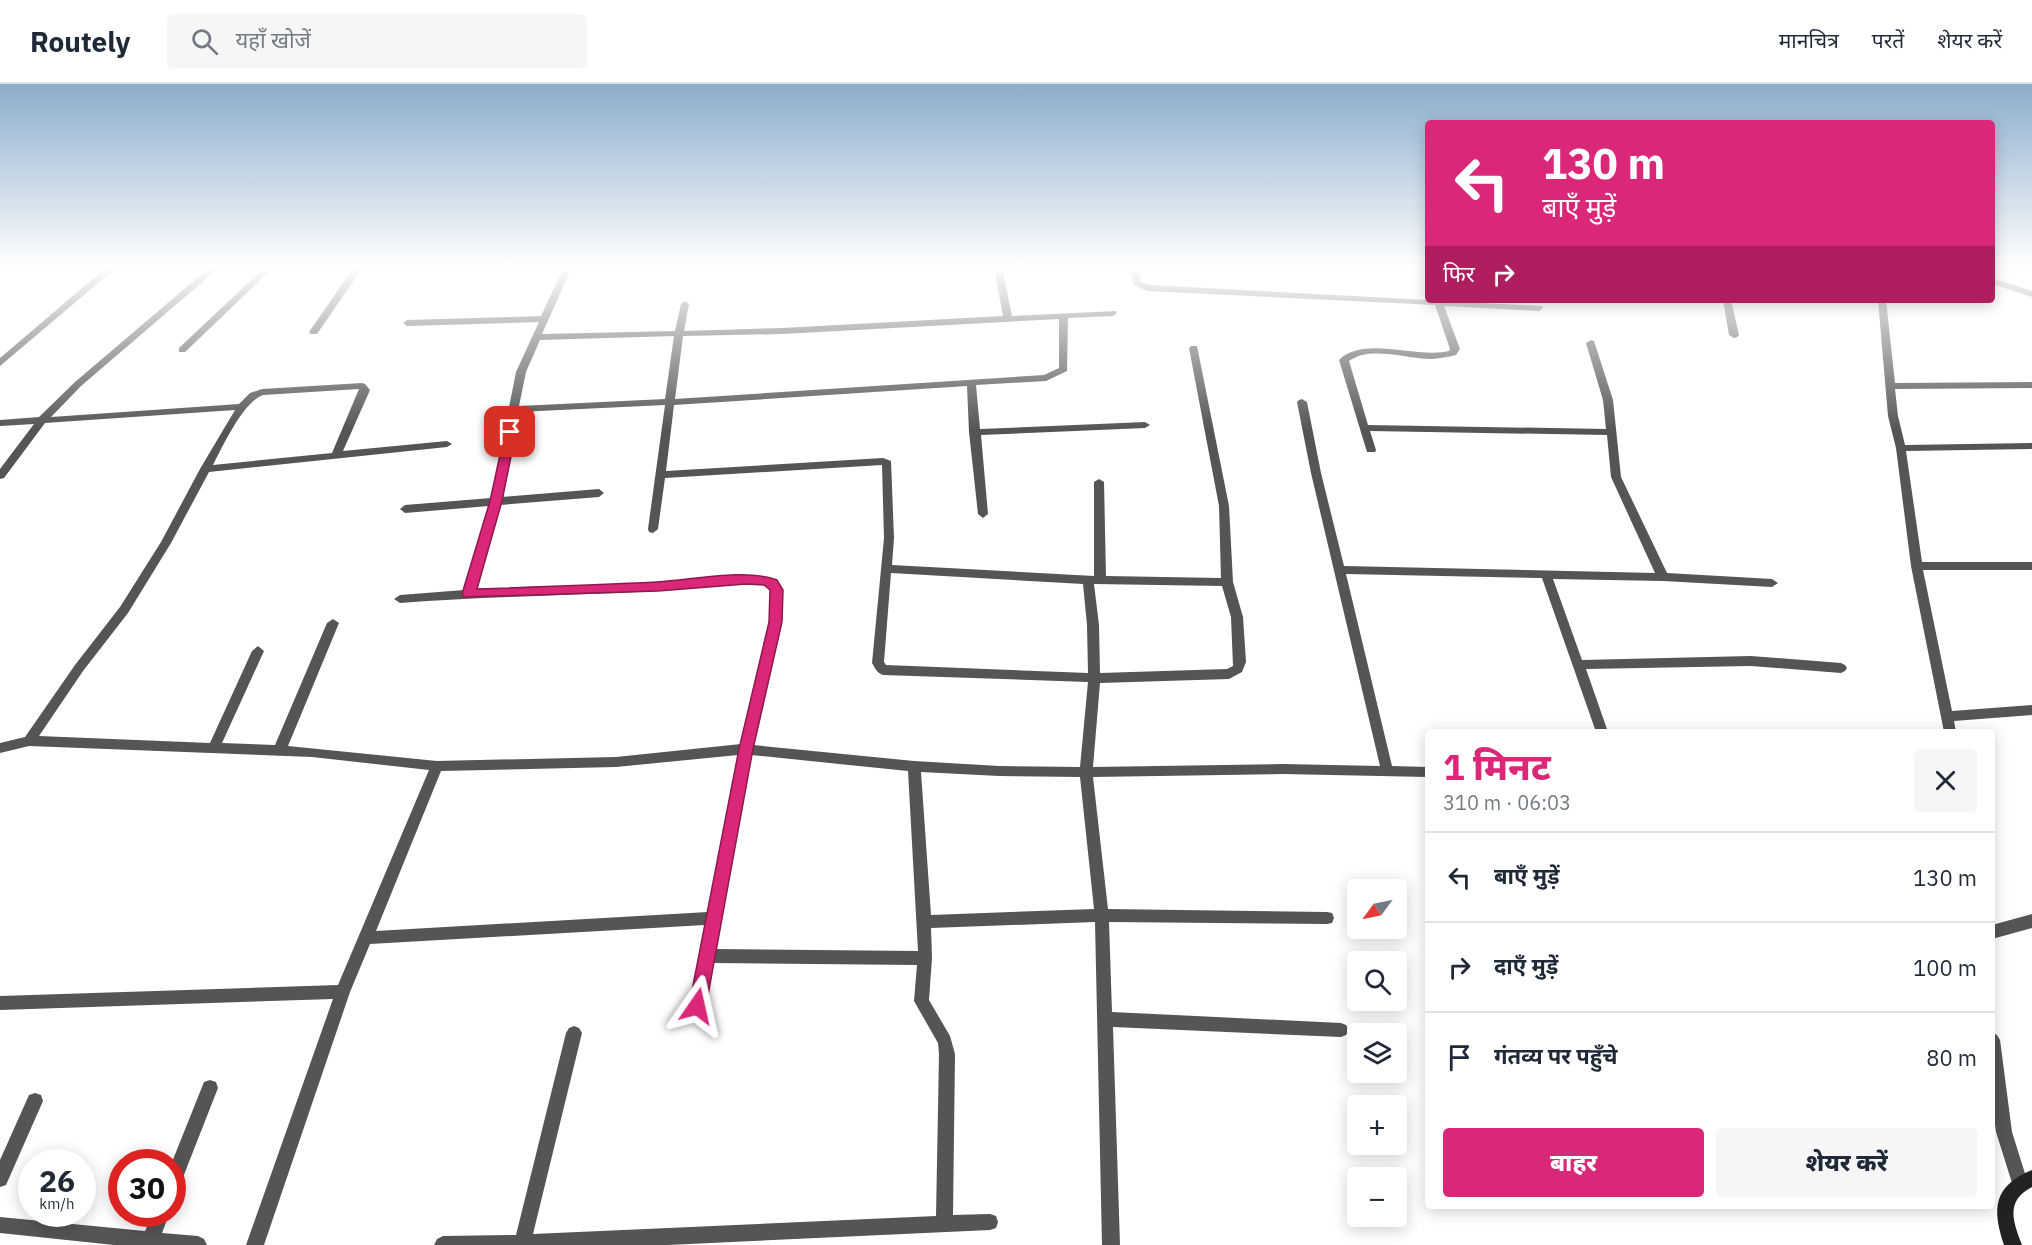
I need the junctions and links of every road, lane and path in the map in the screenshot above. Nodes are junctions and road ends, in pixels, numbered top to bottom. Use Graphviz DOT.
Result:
graph roads {
  1 [pos="49,321"];
  2 [pos="152,321"];
  3 [pos="213,321"];
  4 [pos="321,321"];
  5 [pos="469,321"];
  6 [pos="543,321"];
  7 [pos="682,321"];
  8 [pos="951,321"];
  9 [pos="1063,321"];
  10 [pos="1446,321"];
  11 [pos="1731,321"];
  12 [pos="1884,321"];
  13 [pos="407,323"];
  14 [pos="314,332"];
  15 [pos="679,334"];
  16 [pos="1734,335"];
  17 [pos="538,337"];
  18 [pos="1591,343"];
  19 [pos="1194,348"];
  20 [pos="182,350"];
  21 [pos="0,363"];
  22 [pos="971,382"];
  23 [pos="1890,386"];
  24 [pos="2032,386"];
  25 [pos="670,402"];
  26 [pos="1302,402"];
  27 [pos="242,407"];
  28 [pos="515,409"];
  29 [pos="42,420"];
  30 [pos="0,423"];
  31 [pos="1145,425"];
  32 [pos="1364,428"];
  33 [pos="974,432"];
  34 [pos="1610,432"];
  35 [pos="447,444"];
  36 [pos="2032,446"];
  37 [pos="1901,448"];
  38 [pos="1371,450"];
  39 [pos="336,455"];
  40 [pos="205,469"];
  41 [pos="0,476"];
  42 [pos="661,476"];
  43 [pos="1099,482"];
  44 [pos="599,493"];
  45 [pos="496,501"];
  46 [pos="405,508"];
  47 [pos="983,514"];
  48 [pos="653,529"];
  49 [pos="1917,566"];
  50 [pos="2032,566"];
  51 [pos="886,569"];
  52 [pos="1341,570"];
  53 [pos="1546,576"];
  54 [pos="1663,577"];
  55 [pos="1094,580"];
  56 [pos="1227,582"];
  57 [pos="1772,583"];
  58 [pos="469,594"];
  59 [pos="400,598"];
  60 [pos="333,624"];
  61 [pos="258,651"];
  62 [pos="1578,665"];
  63 [pos="1841,668"];
  64 [pos="1094,678"];
  65 [pos="2032,710"];
  66 [pos="1948,716"];
  67 [pos="1601,729"];
  68 [pos="1950,729"];
  69 [pos="29,741"];
  70 [pos="214,747"];
  71 [pos="0,748"];
  72 [pos="746,749"];
  73 [pos="279,751"];
  74 [pos="437,766"];
  75 [pos="914,766"];
  76 [pos="1388,770"];
  77 [pos="1086,772"];
  78 [pos="1425,772"];
  79 [pos="1102,915"];
  80 [pos="714,918"];
  81 [pos="1327,918"];
  82 [pos="2032,921"];
  83 [pos="924,922"];
  84 [pos="1995,931"];
  85 [pos="366,938"];
  86 [pos="706,956"];
  87 [pos="925,958"];
  88 [pos="343,992"];
  89 [pos="0,1004"];
  90 [pos="697,1006"];
  91 [pos="1105,1019"];
  92 [pos="1341,1030"];
  93 [pos="574,1033"];
  94 [pos="1995,1084"];
  95 [pos="210,1088"];
  96 [pos="35,1101"];
  97 [pos="1998,1128"];
  98 [pos="186,1149"];
  99 [pos="0,1179"];
  100 [pos="2026,1180"];
  101 [pos="990,1222"];
  102 [pos="944,1224"];
  103 [pos="0,1225"];
  104 [pos="156,1227"];
  105 [pos="2010,1237"];
  106 [pos="150,1240"];
  107 [pos="522,1244"];
  108 [pos="198,1245"];
  109 [pos="255,1245"];
  110 [pos="443,1245"];
  111 [pos="1111,1245"];
  1 -- 21 [label="street"];
  2 -- 29 [label="street"];
  3 -- 20 [label="street"];
  4 -- 14 [label="street"];
  5 -- 13 [label="street"];
  6 -- 17 [label="street"];
  7 -- 15 [label="street"];
  8 -- 15 [label="street"];
  9 -- 22 [label="street"];
  10 -- 32 [label="street"];
  11 -- 16 [label="street"];
  12 -- 23 [label="street"];
  15 -- 17 [label="street"];
  15 -- 25 [label="street"];
  17 -- 28 [label="street"];
  18 -- 34 [label="street"];
  19 -- 56 [label="street"];
  22 -- 25 [label="street"];
  22 -- 33 [label="street"];
  23 -- 24 [label="street"];
  23 -- 37 [label="street"];
  25 -- 28 [label="street"];
  25 -- 42 [label="street"];
  26 -- 52 [label="street"];
  27 -- 29 [label="street"];
  27 -- 39 [label="street"];
  27 -- 40 [label="street"];
  28 -- 45 [label="street"];
  29 -- 30 [label="street"];
  29 -- 41 [label="street"];
  31 -- 33 [label="street"];
  32 -- 34 [label="street"];
  32 -- 38 [label="street"];
  33 -- 47 [label="street"];
  34 -- 54 [label="street"];
  35 -- 39 [label="street"];
  36 -- 37 [label="street"];
  37 -- 49 [label="street"];
  39 -- 40 [label="street"];
  40 -- 69 [label="street"];
  42 -- 48 [label="street"];
  42 -- 51 [label="street"];
  43 -- 55 [label="street"];
  44 -- 45 [label="street"];
  45 -- 46 [label="street"];
  45 -- 58 [label="street"];
  49 -- 50 [label="street"];
  49 -- 66 [label="street"];
  51 -- 55 [label="street"];
  51 -- 64 [label="street"];
  52 -- 53 [label="street"];
  52 -- 76 [label="street"];
  53 -- 54 [label="street"];
  53 -- 62 [label="street"];
  54 -- 57 [label="street"];
  55 -- 56 [label="street"];
  55 -- 64 [label="street"];
  56 -- 64 [label="street"];
  58 -- 59 [label="street"];
  58 -- 72 [label="street"];
  60 -- 73 [label="street"];
  61 -- 70 [label="street"];
  62 -- 63 [label="street"];
  62 -- 67 [label="street"];
  64 -- 77 [label="street"];
  65 -- 66 [label="street"];
  66 -- 68 [label="street"];
  69 -- 70 [label="street"];
  69 -- 71 [label="street"];
  70 -- 73 [label="street"];
  72 -- 74 [label="street"];
  72 -- 75 [label="street"];
  72 -- 80 [label="street"];
  73 -- 74 [label="street"];
  74 -- 85 [label="street"];
  75 -- 77 [label="street"];
  75 -- 83 [label="street"];
  76 -- 77 [label="street"];
  76 -- 78 [label="street"];
  77 -- 79 [label="street"];
  79 -- 81 [label="street"];
  79 -- 83 [label="street"];
  79 -- 91 [label="street"];
  80 -- 85 [label="street"];
  80 -- 86 [label="street"];
  82 -- 84 [label="street"];
  83 -- 87 [label="street"];
  85 -- 88 [label="street"];
  86 -- 87 [label="street"];
  86 -- 90 [label="street"];
  87 -- 102 [label="street"];
  88 -- 89 [label="street"];
  88 -- 109 [label="street"];
  91 -- 92 [label="street"];
  91 -- 111 [label="street"];
  93 -- 107 [label="street"];
  94 -- 97 [label="street"];
  95 -- 98 [label="street"];
  96 -- 99 [label="street"];
  97 -- 100 [label="street"];
  100 -- 105 [label="street"];
  101 -- 102 [label="street"];
  102 -- 107 [label="street"];
  103 -- 106 [label="street"];
  104 -- 106 [label="street"];
  106 -- 108 [label="street"];
  107 -- 110 [label="street"];
}
